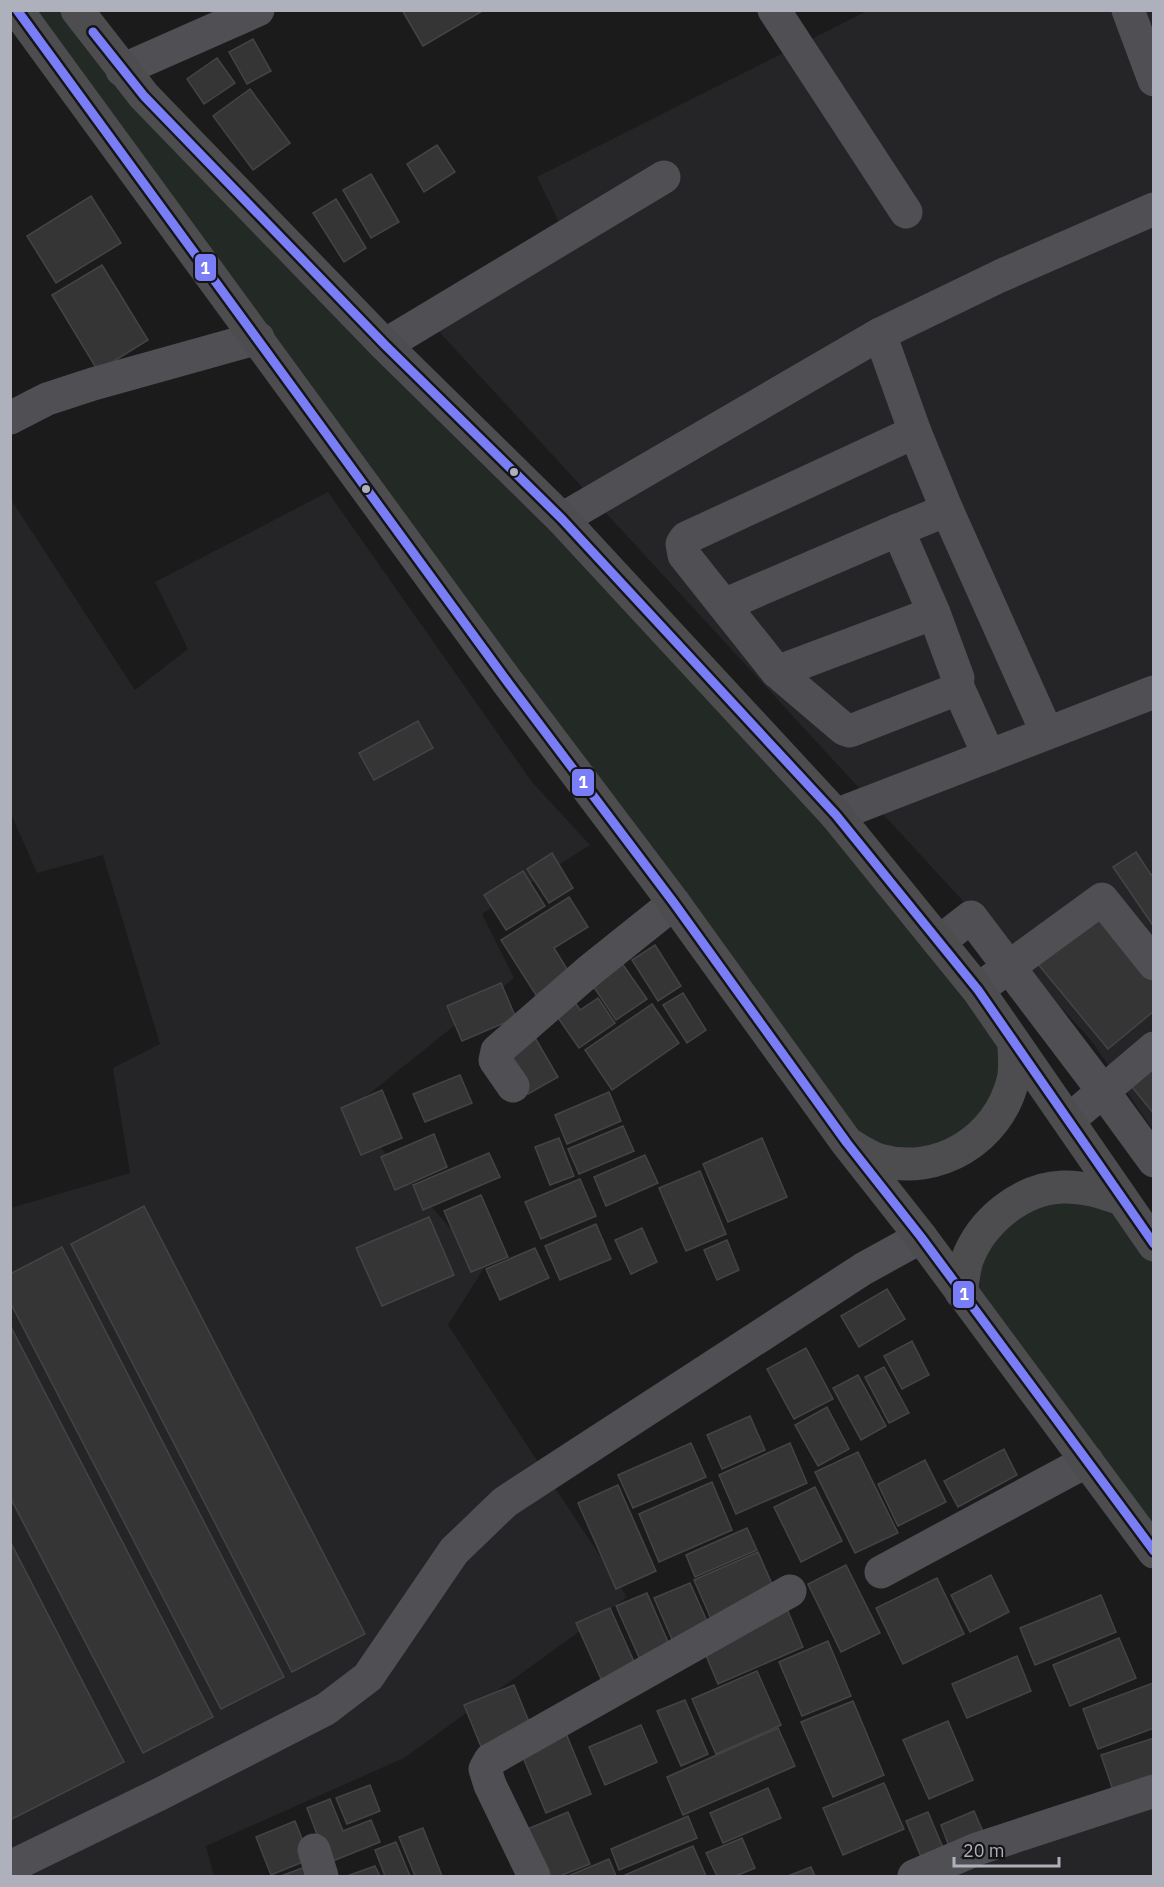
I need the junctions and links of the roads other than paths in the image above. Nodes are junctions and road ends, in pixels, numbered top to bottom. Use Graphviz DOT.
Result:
graph roads {
  1 [pos="17,10"];
  2 [pos="77,10"];
  3 [pos="258,10"];
  4 [pos="774,10"];
  5 [pos="1128,10"];
  6 [pos="122,70"];
  7 [pos="1154,80"];
  8 [pos="664,177"];
  9 [pos="1154,209"];
  10 [pos="906,212"];
  11 [pos="880,334"];
  12 [pos="258,338"];
  13 [pos="385,345"];
  14 [pos="10,418"];
  15 [pos="915,432"];
  16 [pos="947,510"];
  17 [pos="562,519"];
  18 [pos="898,530"];
  19 [pos="724,605"];
  20 [pos="934,613"];
  21 [pos="777,672"];
  22 [pos="957,685"];
  23 [pos="1154,692"];
  24 [pos="1047,734"];
  25 [pos="989,756"];
  26 [pos="836,816"];
  27 [pos="674,903"];
  28 [pos="939,942"];
  29 [pos="1154,964"];
  30 [pos="1009,967"];
  31 [pos="978,990"];
  32 [pos="1014,1043"];
  33 [pos="1154,1048"];
  34 [pos="513,1086"];
  35 [pos="1103,1091"];
  36 [pos="1069,1120"];
  37 [pos="847,1143"];
  38 [pos="1154,1161"];
  39 [pos="1120,1199"];
  40 [pos="921,1238"];
  41 [pos="1154,1245"];
  42 [pos="961,1292"];
  43 [pos="1087,1461"];
  44 [pos="1154,1552"];
  45 [pos="881,1572"];
  46 [pos="790,1591"];
  47 [pos="1154,1791"];
  48 [pos="10,1867"];
  49 [pos="534,1876"];
  50 [pos="914,1876"];
  1 -- 12 [label="highway"];
  2 -- 6 [label="highway"];
  3 -- 6 [label="street"];
  4 -- 10 [label="street"];
  5 -- 7 [label="street"];
  6 -- 13 [label="highway"];
  8 -- 13 [label="street"];
  9 -- 11 [label="street"];
  11 -- 15 [label="street"];
  11 -- 17 [label="street"];
  12 -- 14 [label="street"];
  12 -- 27 [label="highway"];
  13 -- 17 [label="highway"];
  15 -- 16 [label="street"];
  15 -- 19 [label="street"];
  16 -- 18 [label="street"];
  16 -- 24 [label="street"];
  17 -- 26 [label="highway"];
  18 -- 19 [label="street"];
  18 -- 20 [label="street"];
  19 -- 21 [label="street"];
  20 -- 21 [label="street"];
  20 -- 22 [label="street"];
  21 -- 22 [label="street"];
  22 -- 25 [label="street"];
  23 -- 24 [label="street"];
  24 -- 25 [label="street"];
  25 -- 26 [label="street"];
  26 -- 28 [label="highway"];
  27 -- 34 [label="street"];
  27 -- 37 [label="highway"];
  28 -- 30 [label="street"];
  28 -- 31 [label="highway"];
  29 -- 30 [label="street"];
  30 -- 31 [label="street"];
  30 -- 35 [label="street"];
  31 -- 32 [label="highway"];
  32 -- 36 [label="highway"];
  32 -- 37 [label="highway"];
  33 -- 35 [label="street"];
  35 -- 36 [label="street"];
  35 -- 38 [label="street"];
  36 -- 39 [label="highway"];
  37 -- 40 [label="highway"];
  39 -- 41 [label="highway"];
  39 -- 42 [label="highway"];
  40 -- 42 [label="highway"];
  40 -- 48 [label="street"];
  42 -- 43 [label="highway"];
  43 -- 44 [label="highway"];
  43 -- 45 [label="street"];
  46 -- 49 [label="street"];
  47 -- 50 [label="street"];
}
